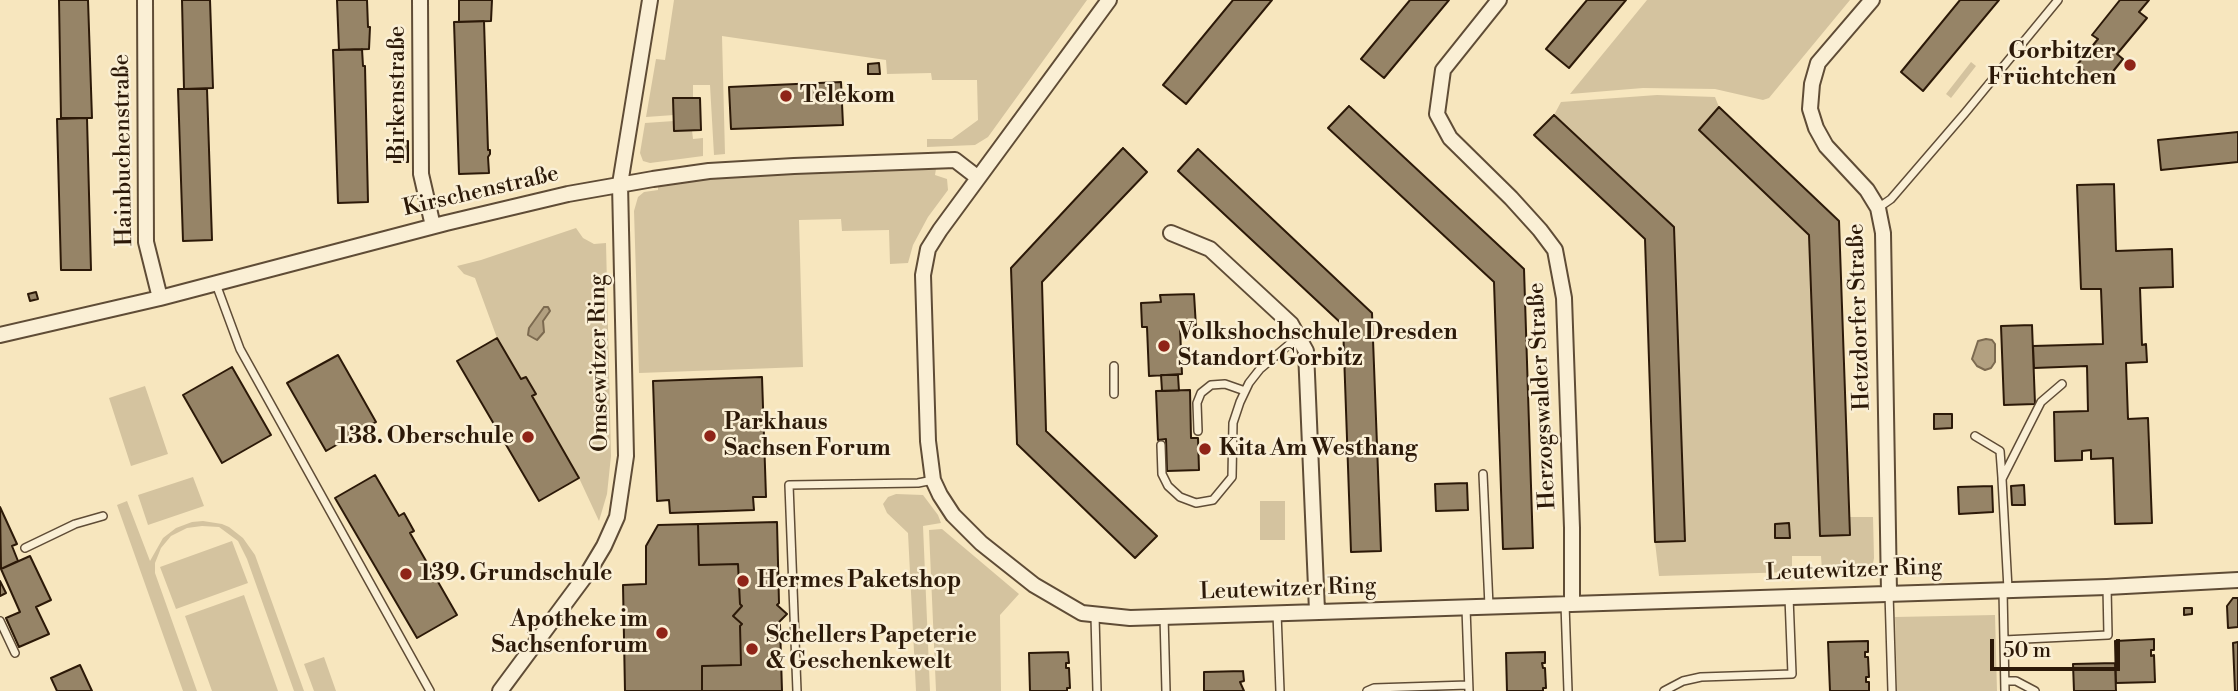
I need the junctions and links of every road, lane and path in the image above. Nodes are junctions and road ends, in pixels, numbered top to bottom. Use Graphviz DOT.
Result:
graph roads {
  1 [pos="145,0"];
  2 [pos="420,0"];
  3 [pos="650,0"];
  4 [pos="1110,0"];
  5 [pos="1499,0"];
  6 [pos="1872,0"];
  7 [pos="2058,0"];
  8 [pos="977,177"];
  9 [pos="620,184"];
  10 [pos="1878,208"];
  11 [pos="433,226"];
  12 [pos="1171,233"];
  13 [pos="216,283"];
  14 [pos="160,298"];
  15 [pos="0,335"];
  16 [pos="1299,336"];
  17 [pos="1114,366"];
  18 [pos="2062,384"];
  19 [pos="1245,391"];
  20 [pos="1114,394"];
  21 [pos="1198,431"];
  22 [pos="1975,436"];
  23 [pos="1161,445"];
  24 [pos="1483,474"];
  25 [pos="2002,479"];
  26 [pos="933,480"];
  27 [pos="103,516"];
  28 [pos="24,548"];
  29 [pos="2238,580"];
  30 [pos="2107,587"];
  31 [pos="2005,589"];
  32 [pos="1889,592"];
  33 [pos="1789,596"];
  34 [pos="1568,604"];
  35 [pos="1489,606"];
  36 [pos="1466,607"];
  37 [pos="1317,611"];
  38 [pos="1277,612"];
  39 [pos="1095,615"];
  40 [pos="1164,617"];
  41 [pos="0,621"];
  42 [pos="2004,640"];
  43 [pos="15,653"];
  44 [pos="2005,681"];
  45 [pos="1469,688"];
  46 [pos="430,691"];
  47 [pos="500,691"];
  48 [pos="797,691"];
  49 [pos="1097,691"];
  50 [pos="1166,691"];
  51 [pos="1280,691"];
  52 [pos="1367,691"];
  53 [pos="1568,691"];
  54 [pos="1664,691"];
  55 [pos="1892,691"];
  56 [pos="2005,691"];
  57 [pos="2035,691"];
  1 -- 14 [label="street, Hainbuchenstraße"];
  2 -- 11 [label="street, Birkenstraße"];
  3 -- 9 [label="street, Omsewitzer Ring"];
  4 -- 8 [label="street, Leutewitzer Ring"];
  5 -- 34 [label="street, Herzogswalder Straße"];
  6 -- 10 [label="street, Hetzdorfer Straße"];
  7 -- 10 [label="lane"];
  8 -- 9 [label="street, Kirschenstraße"];
  8 -- 26 [label="street, Leutewitzer Ring"];
  9 -- 11 [label="street, Kirschenstraße"];
  9 -- 47 [label="street, Omsewitzer Ring"];
  10 -- 32 [label="street, Hetzdorfer Straße"];
  11 -- 13 [label="street, Kirschenstraße"];
  12 -- 16 [label="street"];
  13 -- 14 [label="street, Kirschenstraße"];
  13 -- 46 [label="lane"];
  14 -- 15 [label="street, Kirschenstraße"];
  16 -- 19 [label="lane"];
  16 -- 37 [label="street"];
  17 -- 20 [label="lane"];
  18 -- 25 [label="lane"];
  19 -- 21 [label="lane"];
  19 -- 23 [label="lane"];
  22 -- 25 [label="lane"];
  24 -- 35 [label="lane"];
  25 -- 31 [label="lane"];
  26 -- 39 [label="street, Leutewitzer Ring"];
  26 -- 48 [label="lane"];
  27 -- 28 [label="lane"];
  29 -- 30 [label="street, Leutewitzer Ring"];
  30 -- 31 [label="street, Leutewitzer Ring"];
  30 -- 42 [label="lane"];
  31 -- 32 [label="street, Leutewitzer Ring"];
  31 -- 42 [label="lane"];
  32 -- 33 [label="street, Leutewitzer Ring"];
  32 -- 55 [label="lane"];
  33 -- 34 [label="street, Leutewitzer Ring"];
  33 -- 54 [label="lane"];
  34 -- 35 [label="street, Leutewitzer Ring"];
  34 -- 53 [label="lane"];
  35 -- 36 [label="street, Leutewitzer Ring"];
  36 -- 37 [label="street, Leutewitzer Ring"];
  36 -- 45 [label="lane"];
  37 -- 38 [label="street, Leutewitzer Ring"];
  38 -- 40 [label="street, Leutewitzer Ring"];
  38 -- 51 [label="lane"];
  39 -- 40 [label="street, Leutewitzer Ring"];
  39 -- 49 [label="lane"];
  40 -- 50 [label="lane"];
  41 -- 43 [label="lane"];
  42 -- 44 [label="lane"];
  44 -- 56 [label="lane"];
  44 -- 57 [label="lane"];
  45 -- 52 [label="lane"];
}
